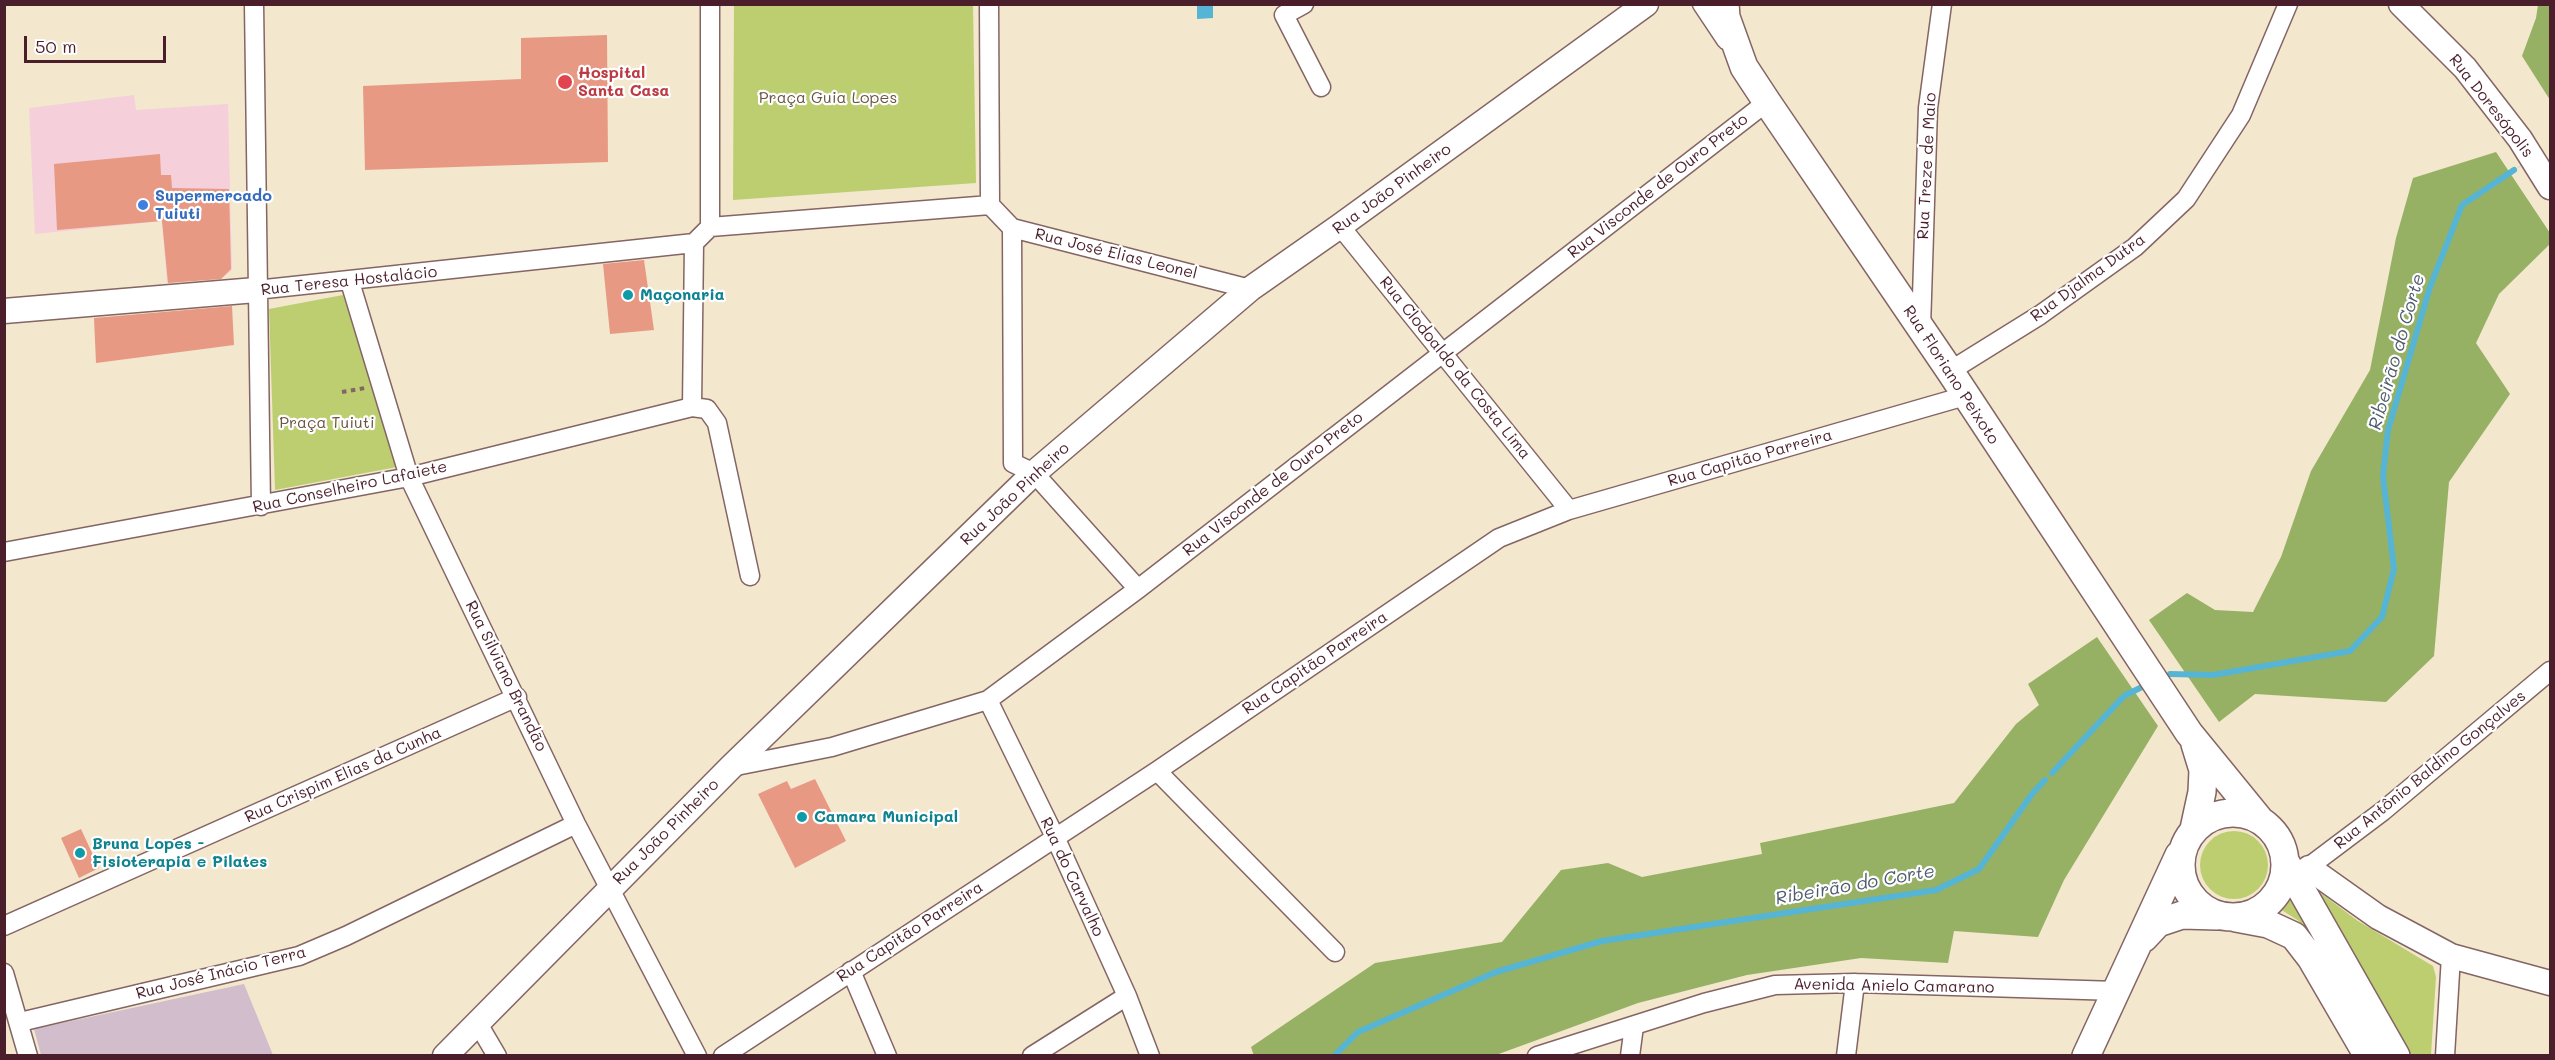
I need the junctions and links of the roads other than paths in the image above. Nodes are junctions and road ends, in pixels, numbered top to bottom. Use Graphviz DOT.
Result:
graph roads {
  1 [pos="254,4"];
  2 [pos="710,4"];
  3 [pos="989,4"];
  4 [pos="1304,4"];
  5 [pos="1646,4"];
  6 [pos="1702,4"];
  7 [pos="1725,4"];
  8 [pos="1942,4"];
  9 [pos="2288,4"];
  10 [pos="2401,4"];
  11 [pos="1744,67"];
  12 [pos="1321,87"];
  13 [pos="1767,102"];
  14 [pos="2549,185"];
  15 [pos="990,205"];
  16 [pos="1340,226"];
  17 [pos="710,227"];
  18 [pos="1012,228"];
  19 [pos="693,243"];
  20 [pos="350,282"];
  21 [pos="1250,289"];
  22 [pos="256,290"];
  23 [pos="4,310"];
  24 [pos="1921,328"];
  25 [pos="1443,352"];
  26 [pos="1950,371"];
  27 [pos="1965,396"];
  28 [pos="692,407"];
  29 [pos="1034,473"];
  30 [pos="409,477"];
  31 [pos="261,506"];
  32 [pos="1569,510"];
  33 [pos="4,552"];
  34 [pos="750,576"];
  35 [pos="1138,589"];
  36 [pos="2550,671"];
  37 [pos="517,697"];
  38 [pos="988,700"];
  39 [pos="2191,736"];
  40 [pos="731,766"];
  41 [pos="1157,771"];
  42 [pos="2260,820"];
  43 [pos="576,824"];
  44 [pos="1054,837"];
  45 [pos="2189,837"];
  46 [pos="2289,869"];
  47 [pos="610,889"];
  48 [pos="2227,917"];
  49 [pos="4,926"];
  50 [pos="2141,941"];
  51 [pos="1335,952"];
  52 [pos="2451,956"];
  53 [pos="851,971"];
  54 [pos="4,973"];
  55 [pos="1855,983"];
  56 [pos="2550,983"];
  57 [pos="2117,992"];
  58 [pos="1127,996"];
  59 [pos="20,1022"];
  60 [pos="477,1022"];
  61 [pos="1634,1026"];
  62 [pos="28,1056"];
  63 [pos="445,1056"];
  64 [pos="496,1056"];
  65 [pos="697,1056"];
  66 [pos="723,1056"];
  67 [pos="887,1056"];
  68 [pos="1032,1056"];
  69 [pos="1150,1056"];
  70 [pos="1538,1056"];
  71 [pos="1630,1056"];
  72 [pos="1846,1056"];
  73 [pos="2086,1056"];
  74 [pos="2368,1056"];
  75 [pos="2396,1056"];
  76 [pos="2445,1056"];
  1 -- 22 [label="street"];
  2 -- 17 [label="street"];
  3 -- 15 [label="street"];
  4 -- 12 [label="street"];
  5 -- 16 [label="street, Rua João Pinheiro"];
  6 -- 11 [label="street"];
  7 -- 11 [label="main road, Rua Floriano Peixoto"];
  8 -- 24 [label="street, Rua Treze de Maio"];
  9 -- 26 [label="street, Rua Djalma Dutra"];
  10 -- 14 [label="street, Rua Doresópolis"];
  11 -- 13 [label="main road, Rua Floriano Peixoto"];
  13 -- 24 [label="main road, Rua Floriano Peixoto"];
  13 -- 25 [label="street, Rua Visconde de Ouro Preto"];
  15 -- 17 [label="street"];
  15 -- 18 [label="street, Rua José Elias Leonel"];
  16 -- 21 [label="street, Rua João Pinheiro"];
  16 -- 25 [label="street, Rua Clodoaldo da Costa Lima"];
  17 -- 19 [label="street"];
  18 -- 21 [label="street, Rua José Elias Leonel"];
  18 -- 29 [label="street"];
  19 -- 20 [label="street, Rua Teresa Hostalácio"];
  19 -- 28 [label="street"];
  20 -- 22 [label="street, Rua Teresa Hostalácio"];
  20 -- 30 [label="street, Rua Silviano Brandão"];
  21 -- 29 [label="street, Rua João Pinheiro"];
  22 -- 23 [label="street, Rua Teresa Hostalácio"];
  22 -- 31 [label="street"];
  24 -- 26 [label="main road, Rua Floriano Peixoto"];
  25 -- 32 [label="street, Rua Clodoaldo da Costa Lima"];
  25 -- 35 [label="street, Rua Visconde de Ouro Preto"];
  26 -- 27 [label="main road, Rua Floriano Peixoto"];
  27 -- 32 [label="street, Rua Capitão Parreira"];
  27 -- 39 [label="main road, Rua Floriano Peixoto"];
  28 -- 30 [label="street, Rua Conselheiro Lafaiete"];
  28 -- 34 [label="street"];
  29 -- 35 [label="street"];
  29 -- 40 [label="street, Rua João Pinheiro"];
  30 -- 31 [label="street, Rua Conselheiro Lafaiete"];
  30 -- 37 [label="street, Rua Silviano Brandão"];
  31 -- 33 [label="street, Rua Conselheiro Lafaiete"];
  32 -- 41 [label="street, Rua Capitão Parreira"];
  35 -- 38 [label="street, Rua Visconde de Ouro Preto"];
  36 -- 46 [label="street, Rua Antônio Baldino Gonçalves"];
  37 -- 43 [label="street, Rua Silviano Brandão"];
  37 -- 49 [label="street, Rua Crispim Elias da Cunha"];
  38 -- 40 [label="street, Rua Visconde de Ouro Preto"];
  38 -- 44 [label="street, Rua do Carvalho"];
  39 -- 42 [label="main road, Rua Floriano Peixoto"];
  39 -- 45 [label="main road, Rua Floriano Peixoto"];
  40 -- 47 [label="street, Rua João Pinheiro"];
  41 -- 44 [label="street, Rua Capitão Parreira"];
  41 -- 51 [label="street"];
  42 -- 45 [label="main road"];
  42 -- 46 [label="main road"];
  43 -- 47 [label="street, Rua Silviano Brandão"];
  43 -- 59 [label="street, Rua José Inácio Terra"];
  44 -- 53 [label="street, Rua Capitão Parreira"];
  44 -- 58 [label="street, Rua do Carvalho"];
  45 -- 48 [label="main road"];
  45 -- 50 [label="main road"];
  46 -- 48 [label="main road"];
  46 -- 52 [label="street"];
  46 -- 75 [label="main road"];
  47 -- 60 [label="street, Rua João Pinheiro"];
  47 -- 65 [label="street, Rua Silviano Brandão"];
  48 -- 50 [label="main road"];
  48 -- 74 [label="main road"];
  50 -- 57 [label="main road"];
  52 -- 56 [label="street"];
  52 -- 76 [label="street"];
  53 -- 66 [label="street, Rua Capitão Parreira"];
  53 -- 67 [label="street"];
  54 -- 59 [label="street"];
  55 -- 57 [label="street, Avenida Anielo Camarano"];
  55 -- 61 [label="street, Avenida Anielo Camarano"];
  55 -- 72 [label="street"];
  57 -- 73 [label="main road"];
  58 -- 68 [label="street"];
  58 -- 69 [label="street, Rua do Carvalho"];
  59 -- 62 [label="street"];
  60 -- 63 [label="street, Rua João Pinheiro"];
  60 -- 64 [label="street"];
  61 -- 70 [label="street, Avenida Anielo Camarano"];
  61 -- 71 [label="street"];
}
